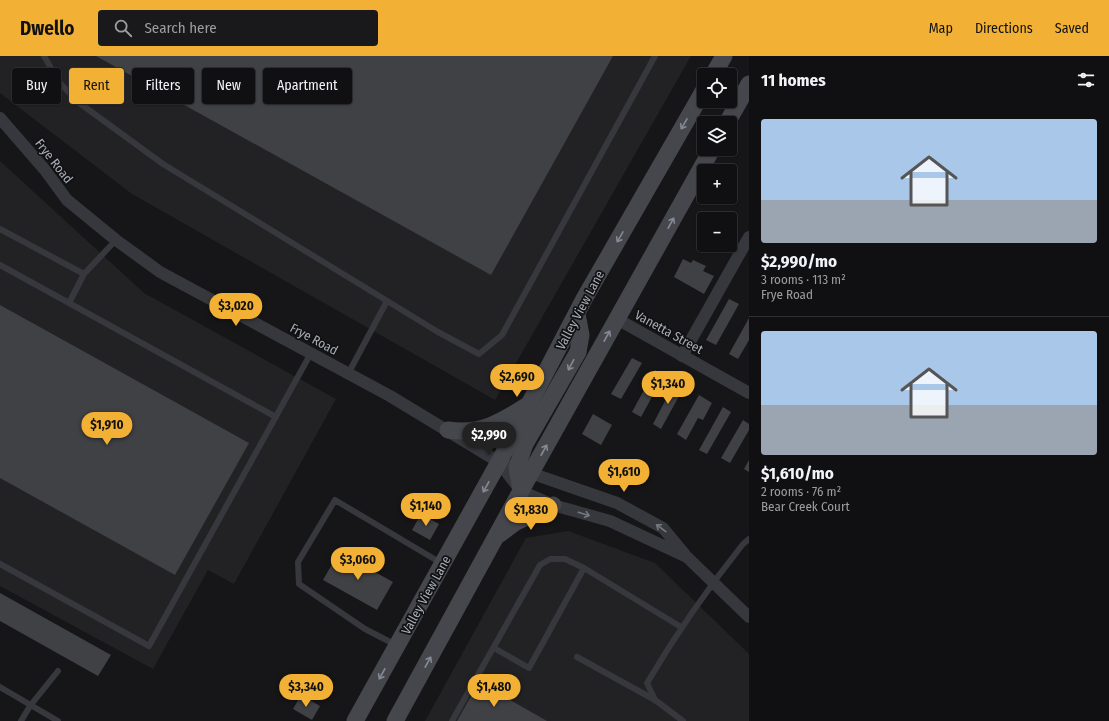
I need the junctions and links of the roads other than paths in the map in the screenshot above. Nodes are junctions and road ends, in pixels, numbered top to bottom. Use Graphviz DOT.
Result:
graph roads {
  1 [pos="44,56"];
  2 [pos="655,56"];
  3 [pos="724,56"];
  4 [pos="717,68"];
  5 [pos="749,84"];
  6 [pos="697,102"];
  7 [pos="731,116"];
  8 [pos="0,118"];
  9 [pos="0,127"];
  10 [pos="17,137"];
  11 [pos="708,156"];
  12 [pos="0,229"];
  13 [pos="749,237"];
  14 [pos="116,240"];
  15 [pos="0,265"];
  16 [pos="84,274"];
  17 [pos="387,301"];
  18 [pos="69,303"];
  19 [pos="577,314"];
  20 [pos="617,319"];
  21 [pos="311,353"];
  22 [pos="682,356"];
  23 [pos="348,374"];
  24 [pos="749,393"];
  25 [pos="530,403"];
  26 [pos="276,417"];
  27 [pos="448,430"];
  28 [pos="500,462"];
  29 [pos="524,470"];
  30 [pos="521,491"];
  31 [pos="553,505"];
  32 [pos="496,536"];
  33 [pos="749,540"];
  34 [pos="688,557"];
  35 [pos="0,564"];
  36 [pos="443,564"];
  37 [pos="584,568"];
  38 [pos="713,582"];
  39 [pos="749,617"];
  40 [pos="681,627"];
  41 [pos="397,646"];
  42 [pos="494,648"];
  43 [pos="577,657"];
  44 [pos="58,671"];
  45 [pos="0,687"];
  46 [pos="655,700"];
  47 [pos="30,706"];
  48 [pos="21,721"];
  49 [pos="58,721"];
  50 [pos="355,721"];
  51 [pos="396,721"];
  52 [pos="452,721"];
  53 [pos="683,721"];
  1 -- 17 [label="lane"];
  2 -- 17 [label="lane"];
  3 -- 4 [label="main road"];
  5 -- 7 [label="main road"];
  6 -- 19 [label="main road, Valley View Lane, one-way"];
  8 -- 10 [label="street, Frye Road"];
  9 -- 10 [label="street, Frye Road"];
  10 -- 14 [label="street, Frye Road"];
  20 -- 11 [label="main road, one-way"];
  12 -- 16 [label="lane"];
  13 -- 22 [label="street"];
  14 -- 16 [label="lane"];
  14 -- 21 [label="street, Frye Road"];
  15 -- 18 [label="lane"];
  16 -- 18 [label="lane"];
  17 -- 23 [label="lane"];
  18 -- 26 [label="lane"];
  19 -- 25 [label="main road, Valley View Lane"];
  19 -- 29 [label="main road, one-way"];
  20 -- 22 [label="street, Vanetta Street"];
  29 -- 20 [label="main road, one-way"];
  21 -- 23 [label="street, Frye Road"];
  21 -- 26 [label="lane"];
  22 -- 24 [label="street, Vanetta Street"];
  23 -- 27 [label="street, Frye Road"];
  25 -- 27 [label="main road"];
  25 -- 28 [label="main road, Valley View Lane"];
  26 -- 35 [label="lane"];
  27 -- 28 [label="street, Frye Road"];
  28 -- 29 [label="street"];
  28 -- 30 [label="street"];
  28 -- 36 [label="main road, Valley View Lane, one-way"];
  29 -- 30 [label="main road"];
  34 -- 29 [label="street, one-way"];
  30 -- 31 [label="street"];
  30 -- 32 [label="main road"];
  31 -- 32 [label="main road"];
  31 -- 34 [label="street, one-way"];
  51 -- 32 [label="main road, one-way"];
  33 -- 38 [label="lane"];
  34 -- 38 [label="street"];
  36 -- 41 [label="main road, Valley View Lane"];
  36 -- 41 [label="lane"];
  37 -- 40 [label="lane"];
  37 -- 42 [label="lane"];
  37 -- 42 [label="lane"];
  38 -- 39 [label="street"];
  38 -- 40 [label="lane"];
  40 -- 46 [label="lane"];
  41 -- 50 [label="main road, Valley View Lane, one-way"];
  42 -- 52 [label="lane"];
  43 -- 46 [label="lane"];
  44 -- 47 [label="lane"];
  45 -- 47 [label="lane"];
  46 -- 53 [label="lane"];
  47 -- 48 [label="lane"];
  47 -- 49 [label="lane"];
}
